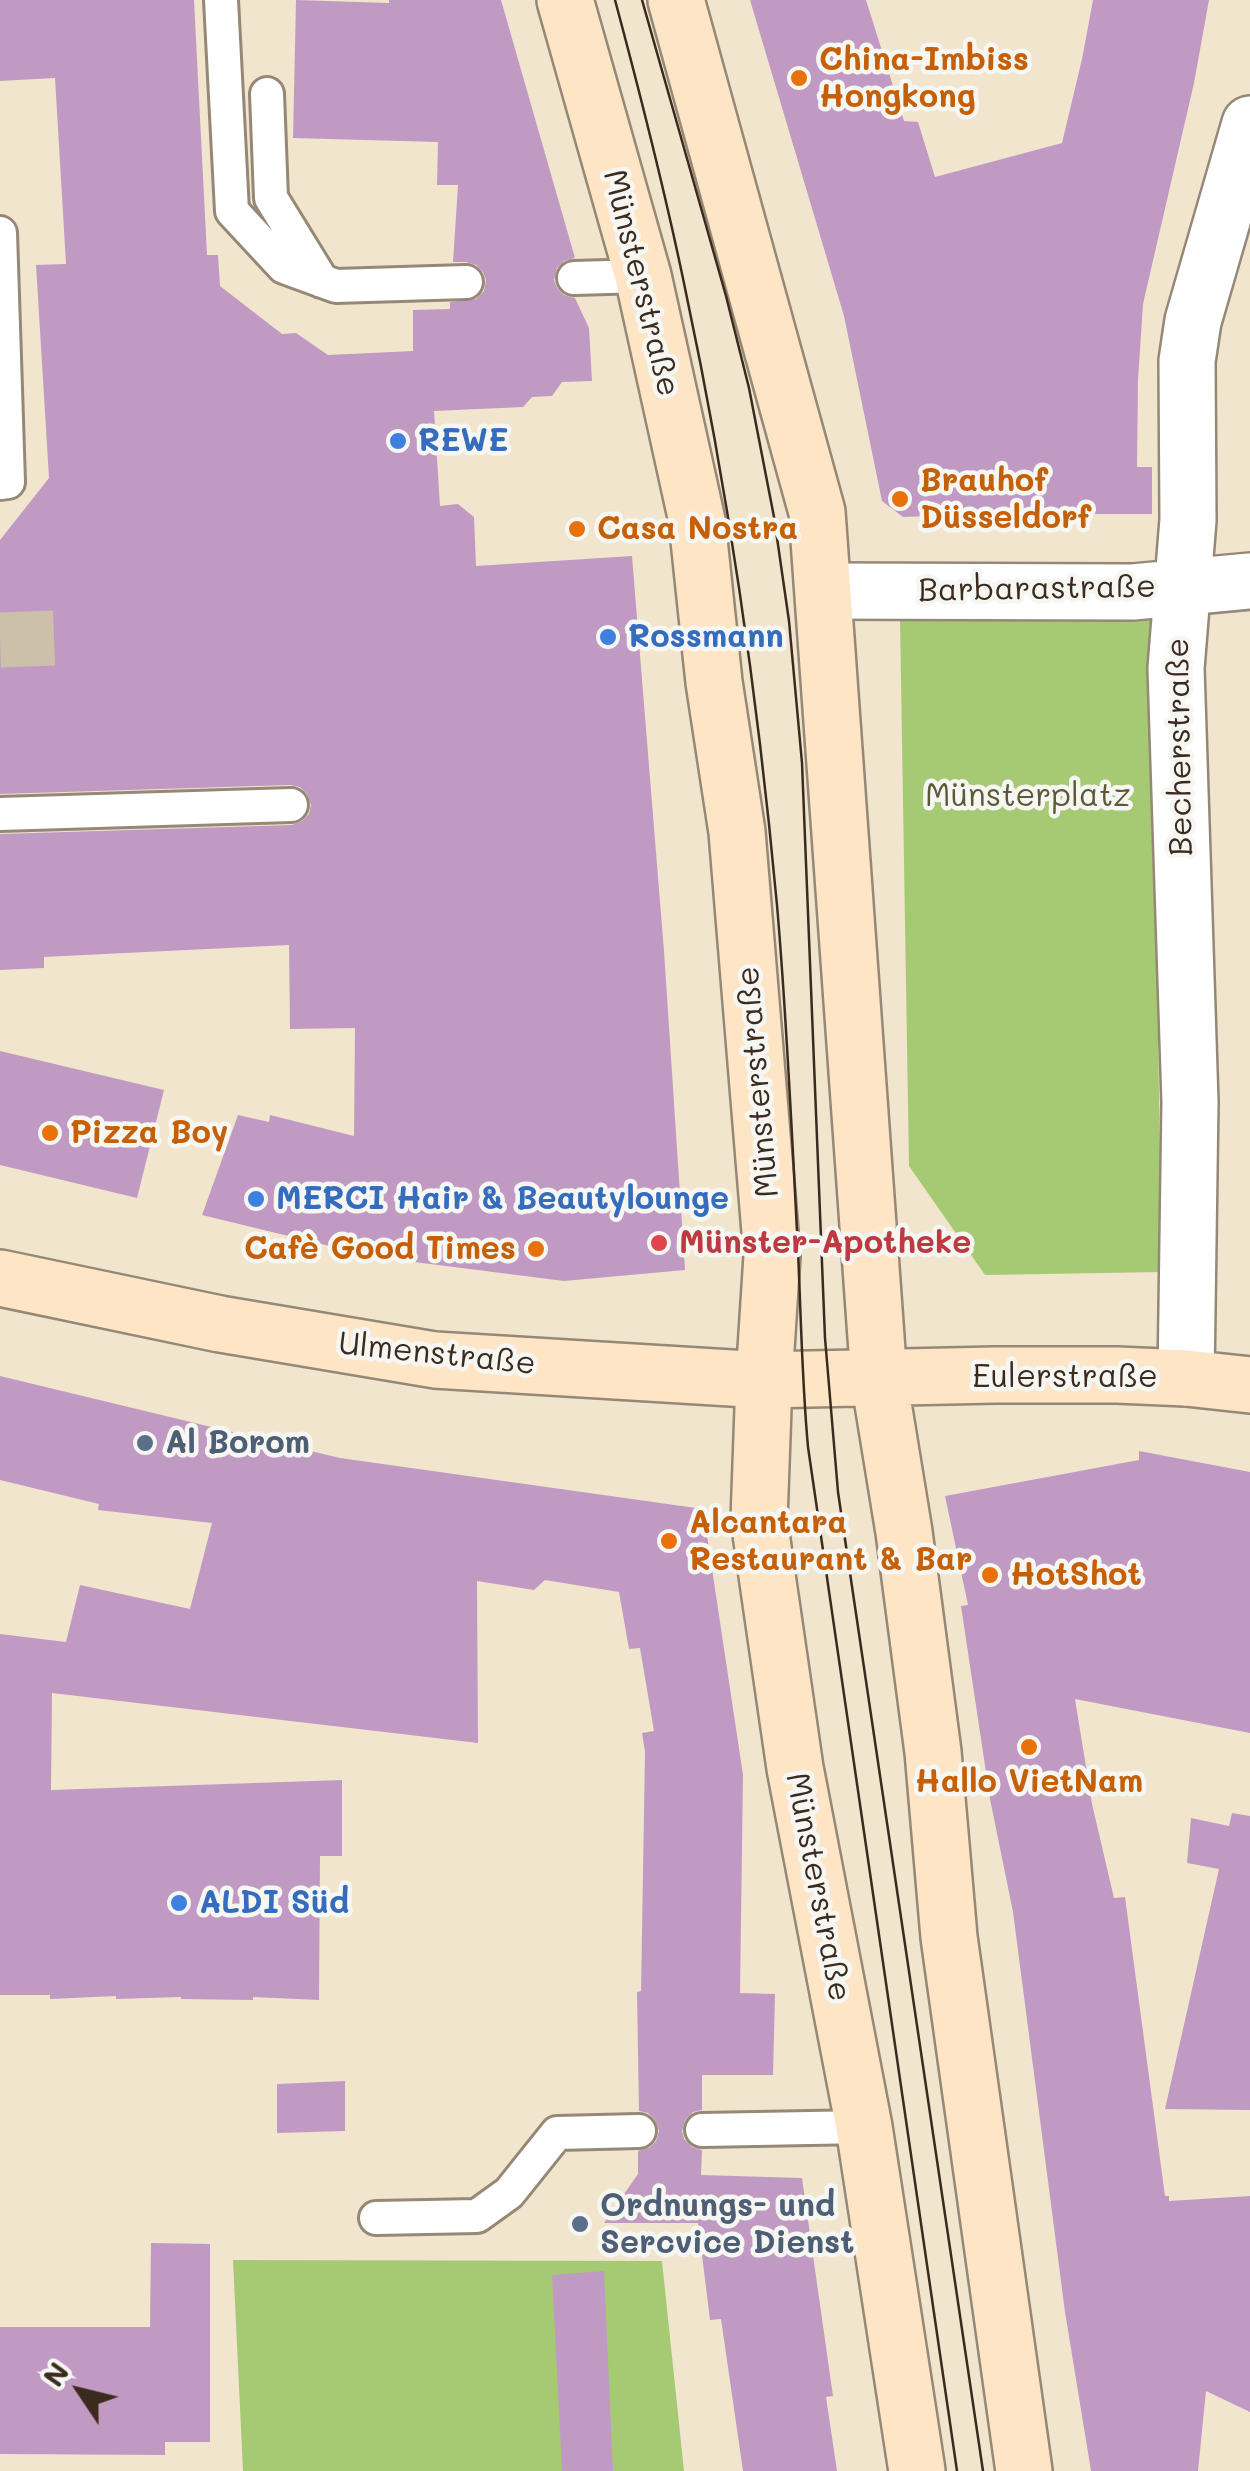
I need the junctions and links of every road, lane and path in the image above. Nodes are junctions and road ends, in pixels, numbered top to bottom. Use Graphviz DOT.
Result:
graph roads {
  1 [pos="221,0"];
  2 [pos="565,0"];
  3 [pos="676,0"];
  4 [pos="268,94"];
  5 [pos="1250,124"];
  6 [pos="1241,196"];
  7 [pos="0,233"];
  8 [pos="643,276"];
  9 [pos="574,278"];
  10 [pos="322,281"];
  11 [pos="466,282"];
  12 [pos="0,483"];
  13 [pos="1250,581"];
  14 [pos="1180,586"];
  15 [pos="824,591"];
  16 [pos="291,805"];
  17 [pos="0,814"];
  18 [pos="0,1278"];
  19 [pos="1186,1378"];
  20 [pos="879,1379"];
  21 [pos="764,1380"];
  22 [pos="1250,1385"];
  23 [pos="864,2127"];
  24 [pos="702,2130"];
  25 [pos="638,2131"];
  26 [pos="376,2218"];
  27 [pos="918,2471"];
  28 [pos="1024,2471"];
  1 -- 10 [label="lane"];
  2 -- 8 [label="main road, Münsterstraße"];
  3 -- 15 [label="main road"];
  4 -- 10 [label="lane"];
  5 -- 6 [label="street, Becherstraße"];
  6 -- 14 [label="street, Becherstraße"];
  7 -- 12 [label="lane"];
  8 -- 9 [label="lane"];
  8 -- 21 [label="main road, Münsterstraße"];
  10 -- 11 [label="lane"];
  13 -- 14 [label="street, Barbarastraße"];
  14 -- 15 [label="street, Barbarastraße"];
  14 -- 19 [label="street, Becherstraße"];
  15 -- 20 [label="main road"];
  16 -- 17 [label="lane"];
  18 -- 21 [label="main road, Ulmenstraße"];
  19 -- 20 [label="main road, Eulerstraße"];
  19 -- 22 [label="main road, Eulerstraße"];
  20 -- 21 [label="main road, Ulmenstraße"];
  20 -- 28 [label="main road"];
  21 -- 23 [label="main road, Münsterstraße"];
  23 -- 24 [label="lane"];
  23 -- 27 [label="main road, Münsterstraße"];
  25 -- 26 [label="lane"];
}
